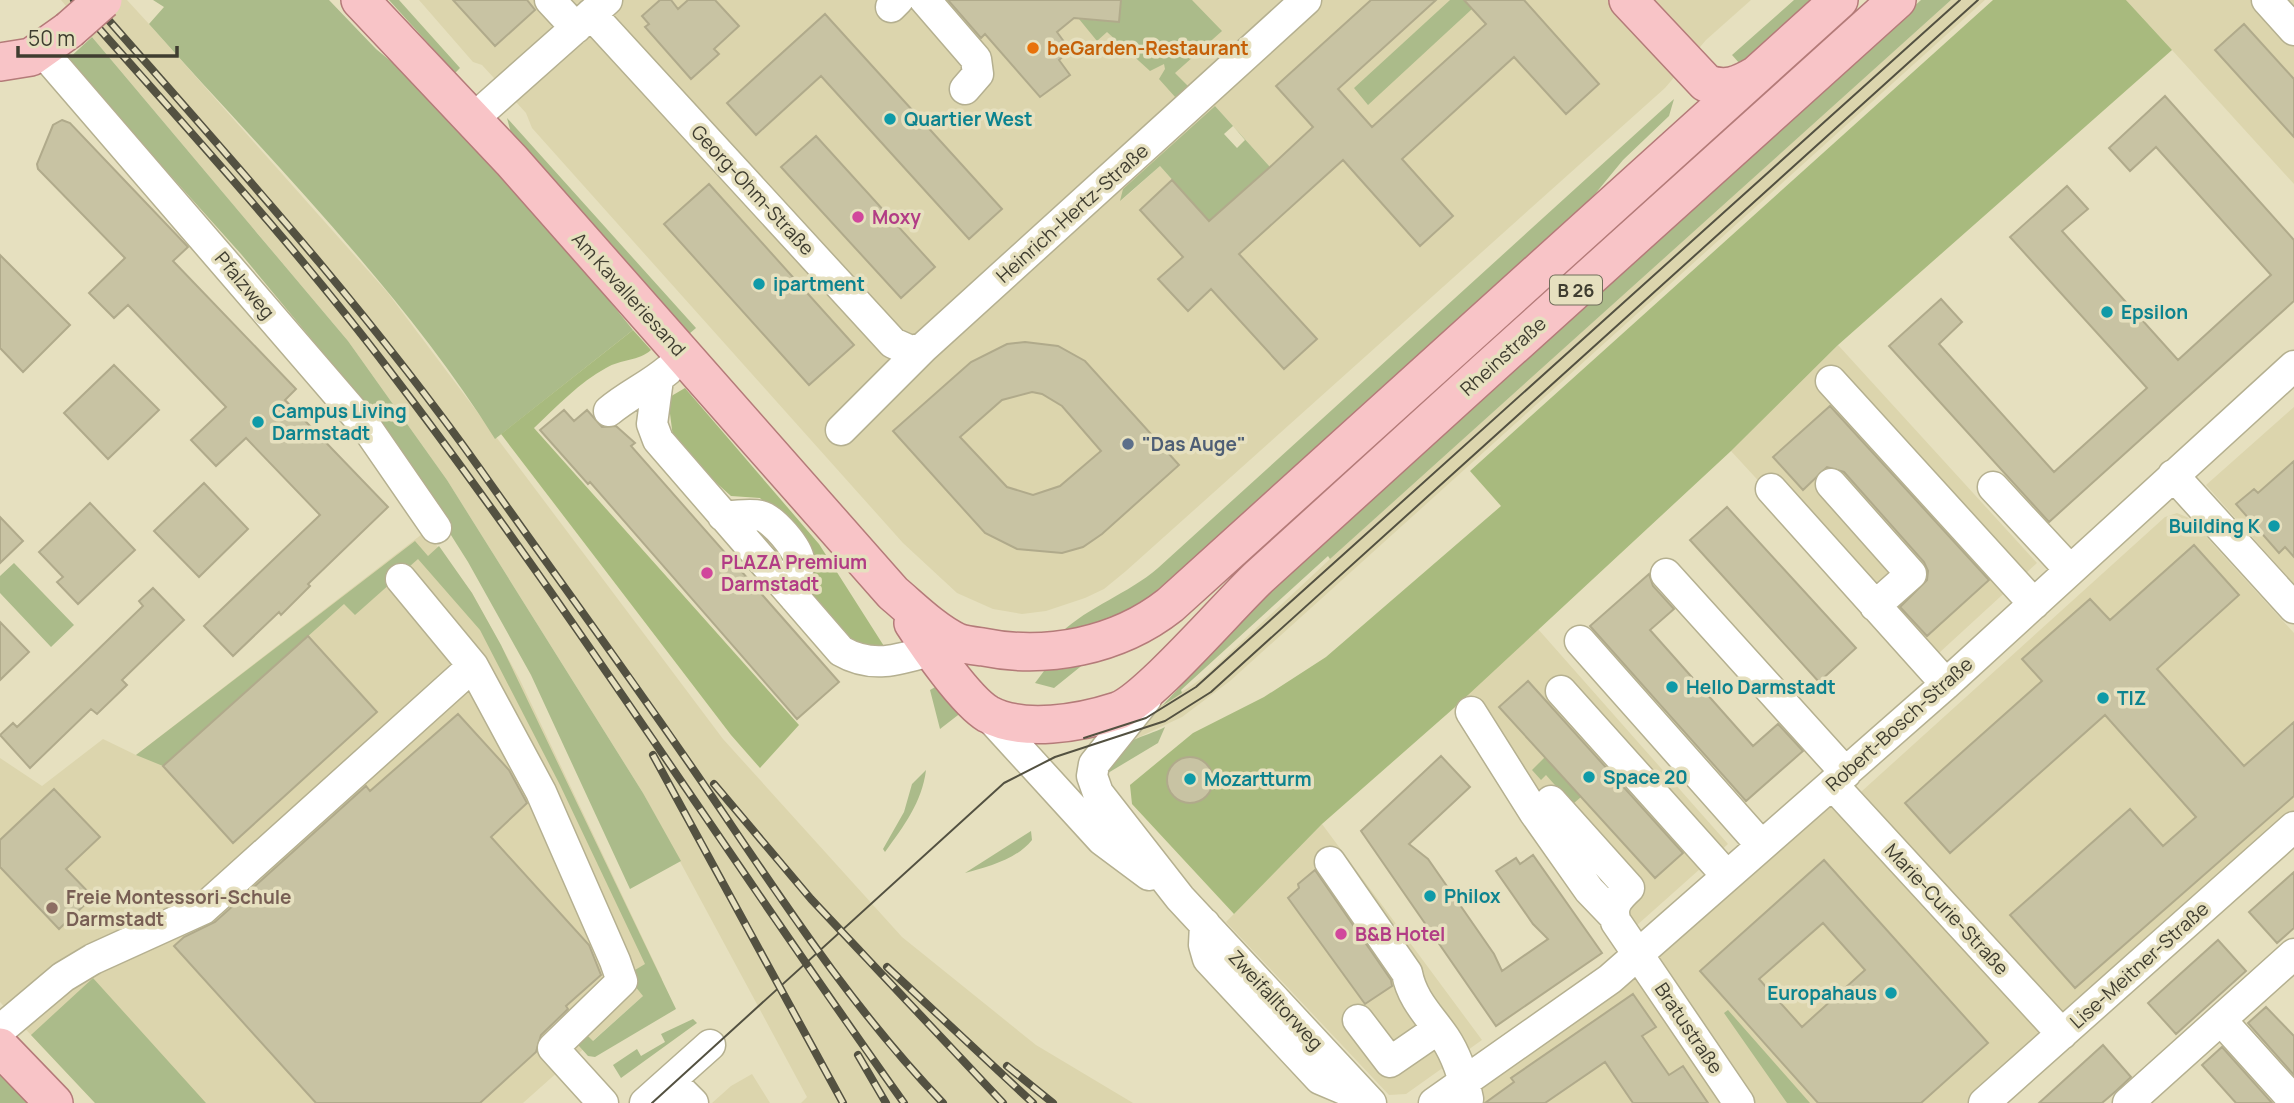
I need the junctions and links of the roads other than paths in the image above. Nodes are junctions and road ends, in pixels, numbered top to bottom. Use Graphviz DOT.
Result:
graph roads {
  1 [pos="103,0"];
  2 [pos="360,0"];
  3 [pos="550,0"];
  4 [pos="925,0"];
  5 [pos="1306,0"];
  6 [pos="1628,0"];
  7 [pos="1839,0"];
  8 [pos="1897,0"];
  9 [pos="2267,0"];
  10 [pos="591,14"];
  11 [pos="2294,30"];
  12 [pos="55,41"];
  13 [pos="2,65"];
  14 [pos="1756,75"];
  15 [pos="965,89"];
  16 [pos="473,119"];
  17 [pos="923,348"];
  18 [pos="2294,366"];
  19 [pos="671,368"];
  20 [pos="1831,381"];
  21 [pos="609,411"];
  22 [pos="841,430"];
  23 [pos="2173,475"];
  24 [pos="1831,484"];
  25 [pos="1993,486"];
  26 [pos="1771,489"];
  27 [pos="436,528"];
  28 [pos="2070,570"];
  29 [pos="1666,574"];
  30 [pos="401,579"];
  31 [pos="893,593"];
  32 [pos="2034,604"];
  33 [pos="1875,606"];
  34 [pos="2294,608"];
  35 [pos="1150,621"];
  36 [pos="1580,641"];
  37 [pos="932,650"];
  38 [pos="1176,660"];
  39 [pos="473,666"];
  40 [pos="1946,684"];
  41 [pos="1561,691"];
  42 [pos="1471,712"];
  43 [pos="986,713"];
  44 [pos="1010,740"];
  45 [pos="1839,779"];
  46 [pos="1098,793"];
  47 [pos="1550,801"];
  48 [pos="2294,827"];
  49 [pos="1761,845"];
  50 [pos="1330,862"];
  51 [pos="1727,876"];
  52 [pos="1180,898"];
  53 [pos="1614,916"];
  54 [pos="1639,954"];
  55 [pos="2294,954"];
  56 [pos="1358,1020"];
  57 [pos="2221,1020"];
  58 [pos="1438,1029"];
  59 [pos="0,1030"];
  60 [pos="2062,1034"];
  61 [pos="710,1045"];
  62 [pos="0,1047"];
  63 [pos="1467,1092"];
  64 [pos="1368,1100"];
  65 [pos="2294,1101"];
  66 [pos="54,1103"];
  67 [pos="603,1103"];
  68 [pos="645,1103"];
  69 [pos="1434,1103"];
  70 [pos="1739,1103"];
  71 [pos="1984,1103"];
  72 [pos="2128,1103"];
  1 -- 12 [label="main road, bridge"];
  2 -- 16 [label="main road, Am Kavalleriesand"];
  3 -- 10 [label="street, Georg-Ohm-Straße"];
  4 -- 15 [label="street"];
  5 -- 17 [label="street, Heinrich-Hertz-Straße"];
  6 -- 14 [label="main road"];
  7 -- 14 [label="main road, Rheinstraße / B 26"];
  8 -- 38 [label="main road, Rheinstraße / B 26"];
  9 -- 11 [label="street"];
  10 -- 16 [label="street"];
  10 -- 17 [label="street, Georg-Ohm-Straße"];
  12 -- 13 [label="main road"];
  12 -- 27 [label="street, Pfalzweg"];
  14 -- 35 [label="main road, Rheinstraße / B 26"];
  16 -- 19 [label="main road, Am Kavalleriesand"];
  17 -- 22 [label="street, Heinrich-Hertz-Straße"];
  18 -- 23 [label="street, Robert-Bosch-Straße"];
  19 -- 21 [label="street"];
  19 -- 31 [label="main road, Am Kavalleriesand"];
  19 -- 37 [label="street"];
  20 -- 32 [label="street"];
  23 -- 28 [label="street, Robert-Bosch-Straße"];
  23 -- 34 [label="street"];
  24 -- 33 [label="street"];
  25 -- 28 [label="street"];
  26 -- 33 [label="street"];
  28 -- 32 [label="street, Robert-Bosch-Straße"];
  29 -- 45 [label="street, Marie-Curie-Straße"];
  30 -- 39 [label="street"];
  31 -- 35 [label="main road, Am Kavalleriesand"];
  31 -- 37 [label="main road, Am Kavalleriesand"];
  32 -- 40 [label="street, Robert-Bosch-Straße"];
  33 -- 40 [label="street"];
  36 -- 49 [label="street"];
  37 -- 43 [label="main road, Am Kavalleriesand"];
  38 -- 43 [label="main road, Rheinstraße / B 26"];
  38 -- 46 [label="street, Rheinstraße"];
  39 -- 59 [label="street"];
  39 -- 67 [label="street"];
  40 -- 45 [label="street, Robert-Bosch-Straße"];
  41 -- 51 [label="street"];
  42 -- 53 [label="street"];
  43 -- 44 [label="street, Am Kavalleriesand"];
  44 -- 52 [label="street, Zweifalltorweg"];
  45 -- 49 [label="street, Robert-Bosch-Straße"];
  45 -- 60 [label="street, Marie-Curie-Straße"];
  46 -- 52 [label="street, Zweifalltorweg"];
  47 -- 53 [label="street"];
  48 -- 60 [label="street, Lise-Meitner-Straße"];
  49 -- 51 [label="street, Robert-Bosch-Straße"];
  50 -- 58 [label="street"];
  51 -- 54 [label="street, Robert-Bosch-Straße"];
  52 -- 64 [label="street, Zweifalltorweg"];
  53 -- 54 [label="street"];
  54 -- 63 [label="street, Robert-Bosch-Straße"];
  54 -- 70 [label="street, Bratustraße"];
  55 -- 57 [label="street"];
  56 -- 58 [label="street"];
  57 -- 65 [label="street"];
  57 -- 72 [label="street"];
  58 -- 63 [label="street"];
  60 -- 71 [label="street, Lise-Meitner-Straße"];
  61 -- 68 [label="street"];
  62 -- 66 [label="main road"];
  63 -- 69 [label="street, Robert-Bosch-Straße"];
}
